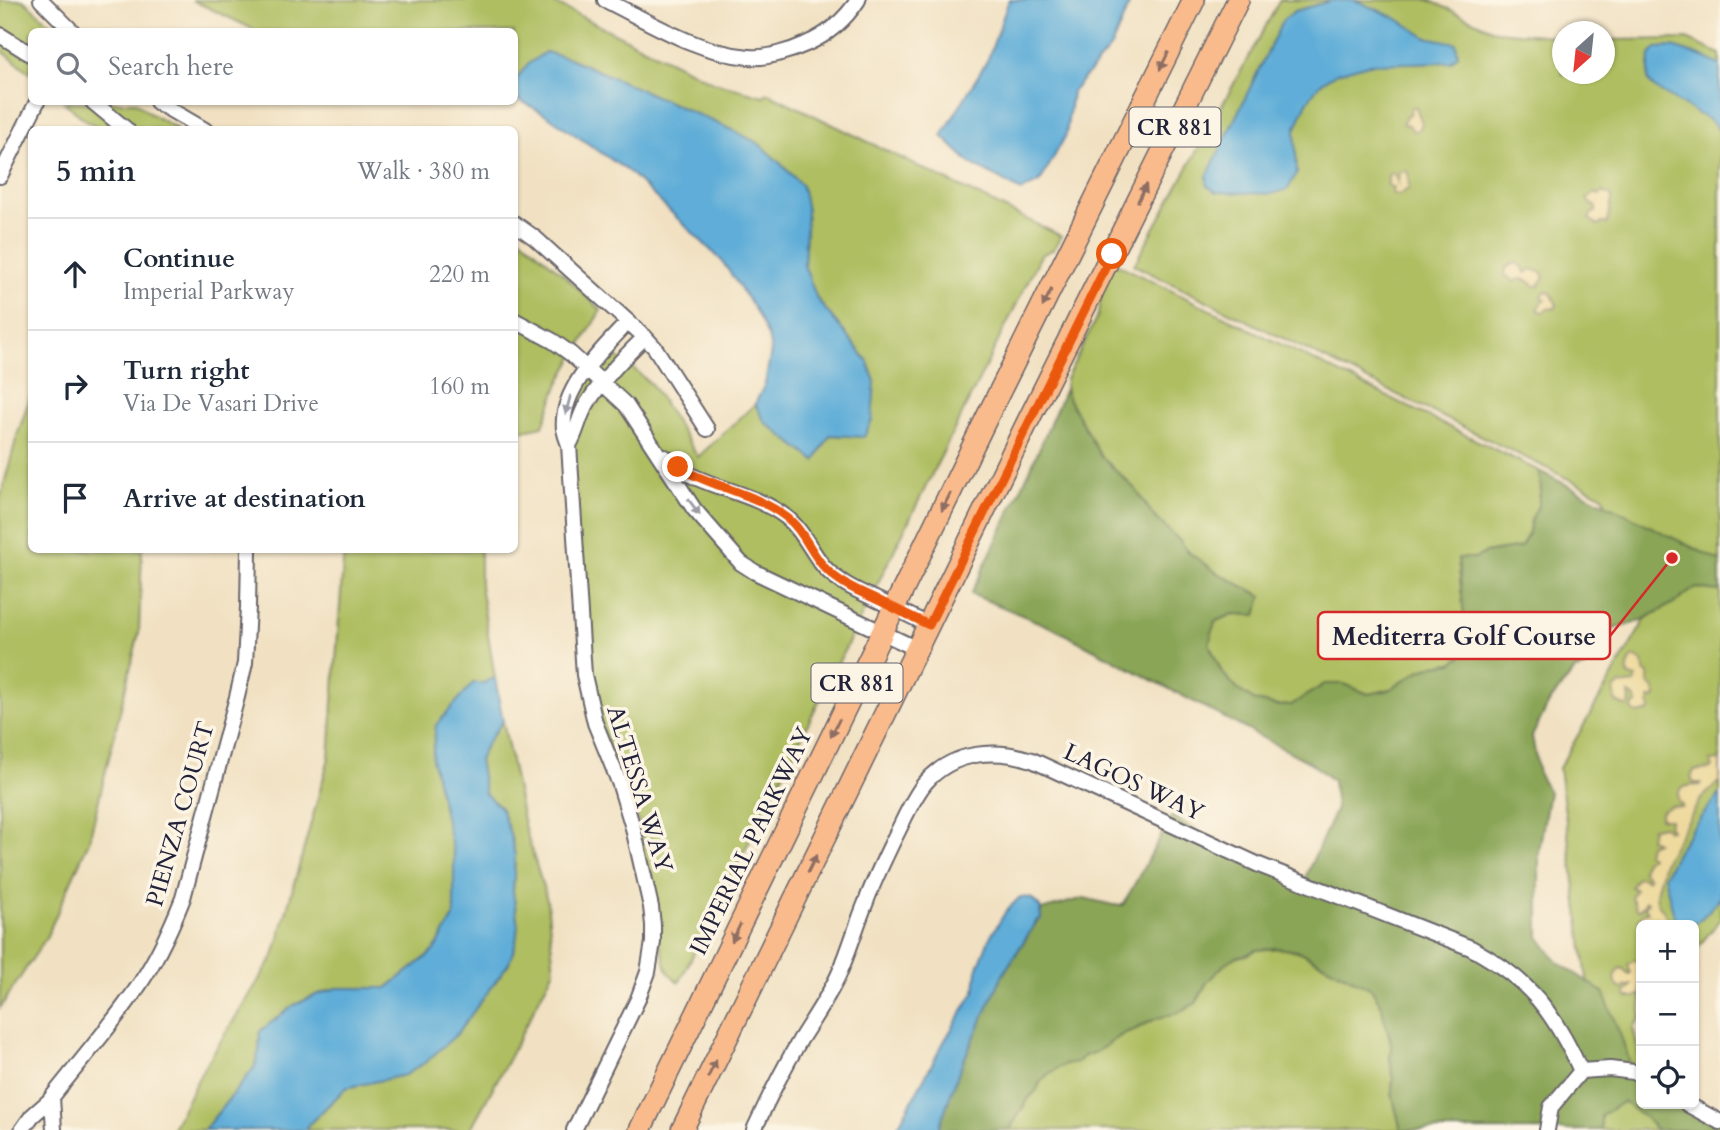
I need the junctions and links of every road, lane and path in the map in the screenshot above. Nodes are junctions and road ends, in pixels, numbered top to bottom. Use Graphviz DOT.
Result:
graph roads {
  1 [pos="41,0"];
  2 [pos="605,0"];
  3 [pos="858,0"];
  4 [pos="1194,0"];
  5 [pos="1238,0"];
  6 [pos="69,28"];
  7 [pos="0,35"];
  8 [pos="28,52"];
  9 [pos="36,105"];
  10 [pos="97,105"];
  11 [pos="162,105"];
  12 [pos="122,126"];
  13 [pos="198,126"];
  14 [pos="0,176"];
  15 [pos="518,226"];
  16 [pos="518,322"];
  17 [pos="628,322"];
  18 [pos="645,337"];
  19 [pos="587,369"];
  20 [pos="603,384"];
  21 [pos="707,429"];
  22 [pos="569,445"];
  23 [pos="656,450"];
  24 [pos="249,553"];
  25 [pos="895,608"];
  26 [pos="929,625"];
  27 [pos="883,632"];
  28 [pos="917,649"];
  29 [pos="1581,1071"];
  30 [pos="1636,1072"];
  31 [pos="52,1097"];
  32 [pos="1696,1109"];
  33 [pos="1720,1122"];
  34 [pos="22,1130"];
  35 [pos="54,1130"];
  36 [pos="574,1130"];
  37 [pos="640,1130"];
  38 [pos="682,1130"];
  39 [pos="754,1130"];
  40 [pos="1547,1130"];
  1 -- 6 [label="street"];
  2 -- 3 [label="street"];
  4 -- 25 [label="main road, IMPERIAL PARKWAY / CR 881, one-way"];
  26 -- 5 [label="main road, CR 881, one-way"];
  7 -- 8 [label="street"];
  9 -- 14 [label="street"];
  10 -- 12 [label="street"];
  11 -- 13 [label="street"];
  15 -- 17 [label="street"];
  16 -- 19 [label="street"];
  17 -- 18 [label="street"];
  17 -- 19 [label="street, ALTESSA WAY"];
  18 -- 20 [label="street, ALTESSA WAY"];
  18 -- 21 [label="street"];
  19 -- 20 [label="street"];
  19 -- 22 [label="street, ALTESSA WAY, one-way"];
  20 -- 22 [label="street, ALTESSA WAY"];
  20 -- 23 [label="street"];
  22 -- 36 [label="street, ALTESSA WAY"];
  23 -- 25 [label="street"];
  23 -- 27 [label="street, one-way"];
  24 -- 31 [label="street, PIENZA COURT"];
  25 -- 26 [label="street"];
  25 -- 27 [label="main road, IMPERIAL PARKWAY / CR 881"];
  26 -- 28 [label="main road, CR 881"];
  27 -- 28 [label="street"];
  27 -- 37 [label="main road, IMPERIAL PARKWAY / CR 881, one-way"];
  38 -- 28 [label="main road, CR 881, one-way"];
  29 -- 30 [label="street"];
  29 -- 39 [label="street, LAGOS WAY"];
  29 -- 40 [label="street"];
  31 -- 34 [label="street, PIENZA COURT"];
  31 -- 35 [label="street"];
  32 -- 33 [label="street"];
}
